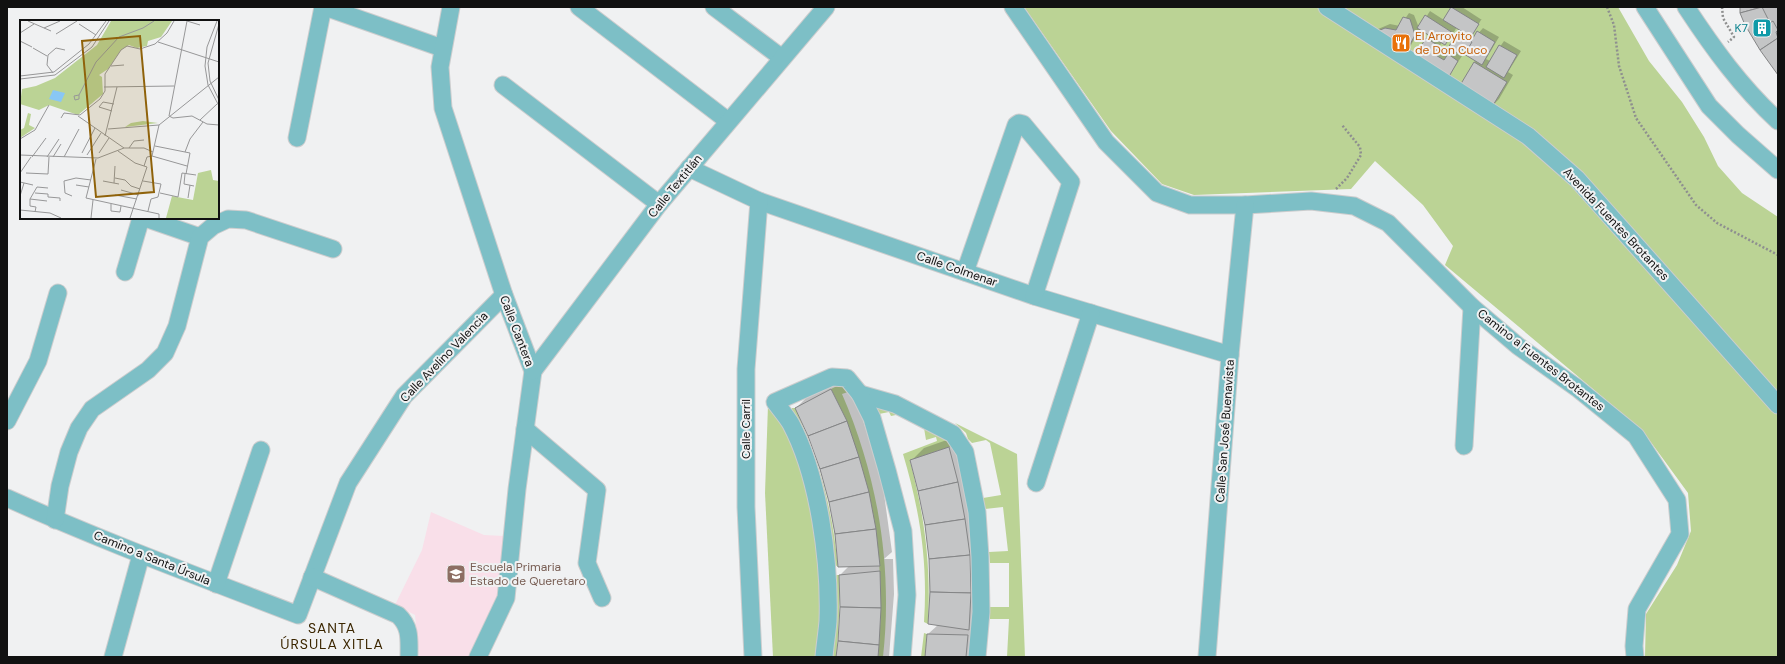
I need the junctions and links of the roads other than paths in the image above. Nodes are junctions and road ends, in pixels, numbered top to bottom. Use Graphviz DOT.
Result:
graph roads {
  1 [pos="324,7"];
  2 [pos="451,7"];
  3 [pos="579,7"];
  4 [pos="714,7"];
  5 [pos="826,7"];
  6 [pos="1013,7"];
  7 [pos="1327,7"];
  8 [pos="1645,7"];
  9 [pos="1686,7"];
  10 [pos="442,48"];
  11 [pos="782,58"];
  12 [pos="503,85"];
  13 [pos="728,121"];
  14 [pos="1778,121"];
  15 [pos="297,138"];
  16 [pos="690,168"];
  17 [pos="1778,170"];
  18 [pos="759,201"];
  19 [pos="659,204"];
  20 [pos="1245,205"];
  21 [pos="141,219"];
  22 [pos="148,219"];
  23 [pos="200,237"];
  24 [pos="332,250"];
  25 [pos="125,272"];
  26 [pos="964,272"];
  27 [pos="58,293"];
  28 [pos="504,295"];
  29 [pos="1034,296"];
  30 [pos="1472,307"];
  31 [pos="1091,313"];
  32 [pos="1230,355"];
  33 [pos="533,371"];
  34 [pos="860,394"];
  35 [pos="1778,405"];
  36 [pos="7,421"];
  37 [pos="525,429"];
  38 [pos="1464,446"];
  39 [pos="261,450"];
  40 [pos="1036,483"];
  41 [pos="7,498"];
  42 [pos="55,520"];
  43 [pos="141,555"];
  44 [pos="312,578"];
  45 [pos="216,584"];
  46 [pos="602,598"];
  47 [pos="298,615"];
  48 [pos="113,657"];
  49 [pos="409,657"];
  50 [pos="478,657"];
  51 [pos="753,657"];
  52 [pos="824,657"];
  53 [pos="902,657"];
  54 [pos="977,657"];
  55 [pos="1207,657"];
  56 [pos="1635,657"];
  1 -- 10 [label="street"];
  1 -- 15 [label="street"];
  2 -- 10 [label="street, Calle Cantera"];
  3 -- 13 [label="street"];
  4 -- 11 [label="street"];
  5 -- 11 [label="street, Calle Textitlán"];
  6 -- 20 [label="street, Camino a Fuentes Brotantes"];
  7 -- 35 [label="street, Avenida Fuentes Brotantes"];
  8 -- 17 [label="street"];
  9 -- 14 [label="street"];
  10 -- 28 [label="street, Calle Cantera"];
  11 -- 13 [label="street, Calle Textitlán"];
  12 -- 19 [label="street"];
  13 -- 16 [label="street, Calle Textitlán"];
  16 -- 18 [label="street, Calle Colmenar"];
  16 -- 19 [label="street, Calle Textitlán"];
  18 -- 26 [label="street, Calle Colmenar"];
  18 -- 51 [label="street, Calle Carril"];
  19 -- 33 [label="street, Calle Textitlán"];
  20 -- 30 [label="street, Camino a Fuentes Brotantes"];
  20 -- 32 [label="street, Calle San José Buenavista"];
  21 -- 25 [label="street"];
  22 -- 23 [label="street"];
  23 -- 24 [label="street"];
  23 -- 42 [label="street"];
  26 -- 29 [label="street, Calle Colmenar"];
  26 -- 29 [label="street"];
  27 -- 36 [label="street"];
  28 -- 33 [label="street, Calle Cantera"];
  28 -- 44 [label="street, Calle Avelino Valencia"];
  29 -- 31 [label="street, Calle Colmenar"];
  30 -- 38 [label="street"];
  30 -- 56 [label="street, Camino a Fuentes Brotantes"];
  31 -- 32 [label="street, Calle Colmenar"];
  31 -- 40 [label="street"];
  32 -- 55 [label="street, Calle San José Buenavista"];
  33 -- 37 [label="street, Calle Cantera"];
  34 -- 52 [label="street"];
  34 -- 53 [label="street"];
  34 -- 54 [label="street"];
  37 -- 46 [label="street"];
  37 -- 50 [label="street, Calle Cantera"];
  39 -- 45 [label="street"];
  41 -- 42 [label="street, Camino a Santa Úrsula"];
  42 -- 43 [label="street, Camino a Santa Úrsula"];
  43 -- 45 [label="street, Camino a Santa Úrsula"];
  43 -- 48 [label="street"];
  44 -- 47 [label="street, Calle Avelino Valencia"];
  44 -- 49 [label="street"];
  45 -- 47 [label="street, Camino a Santa Úrsula"];
}
